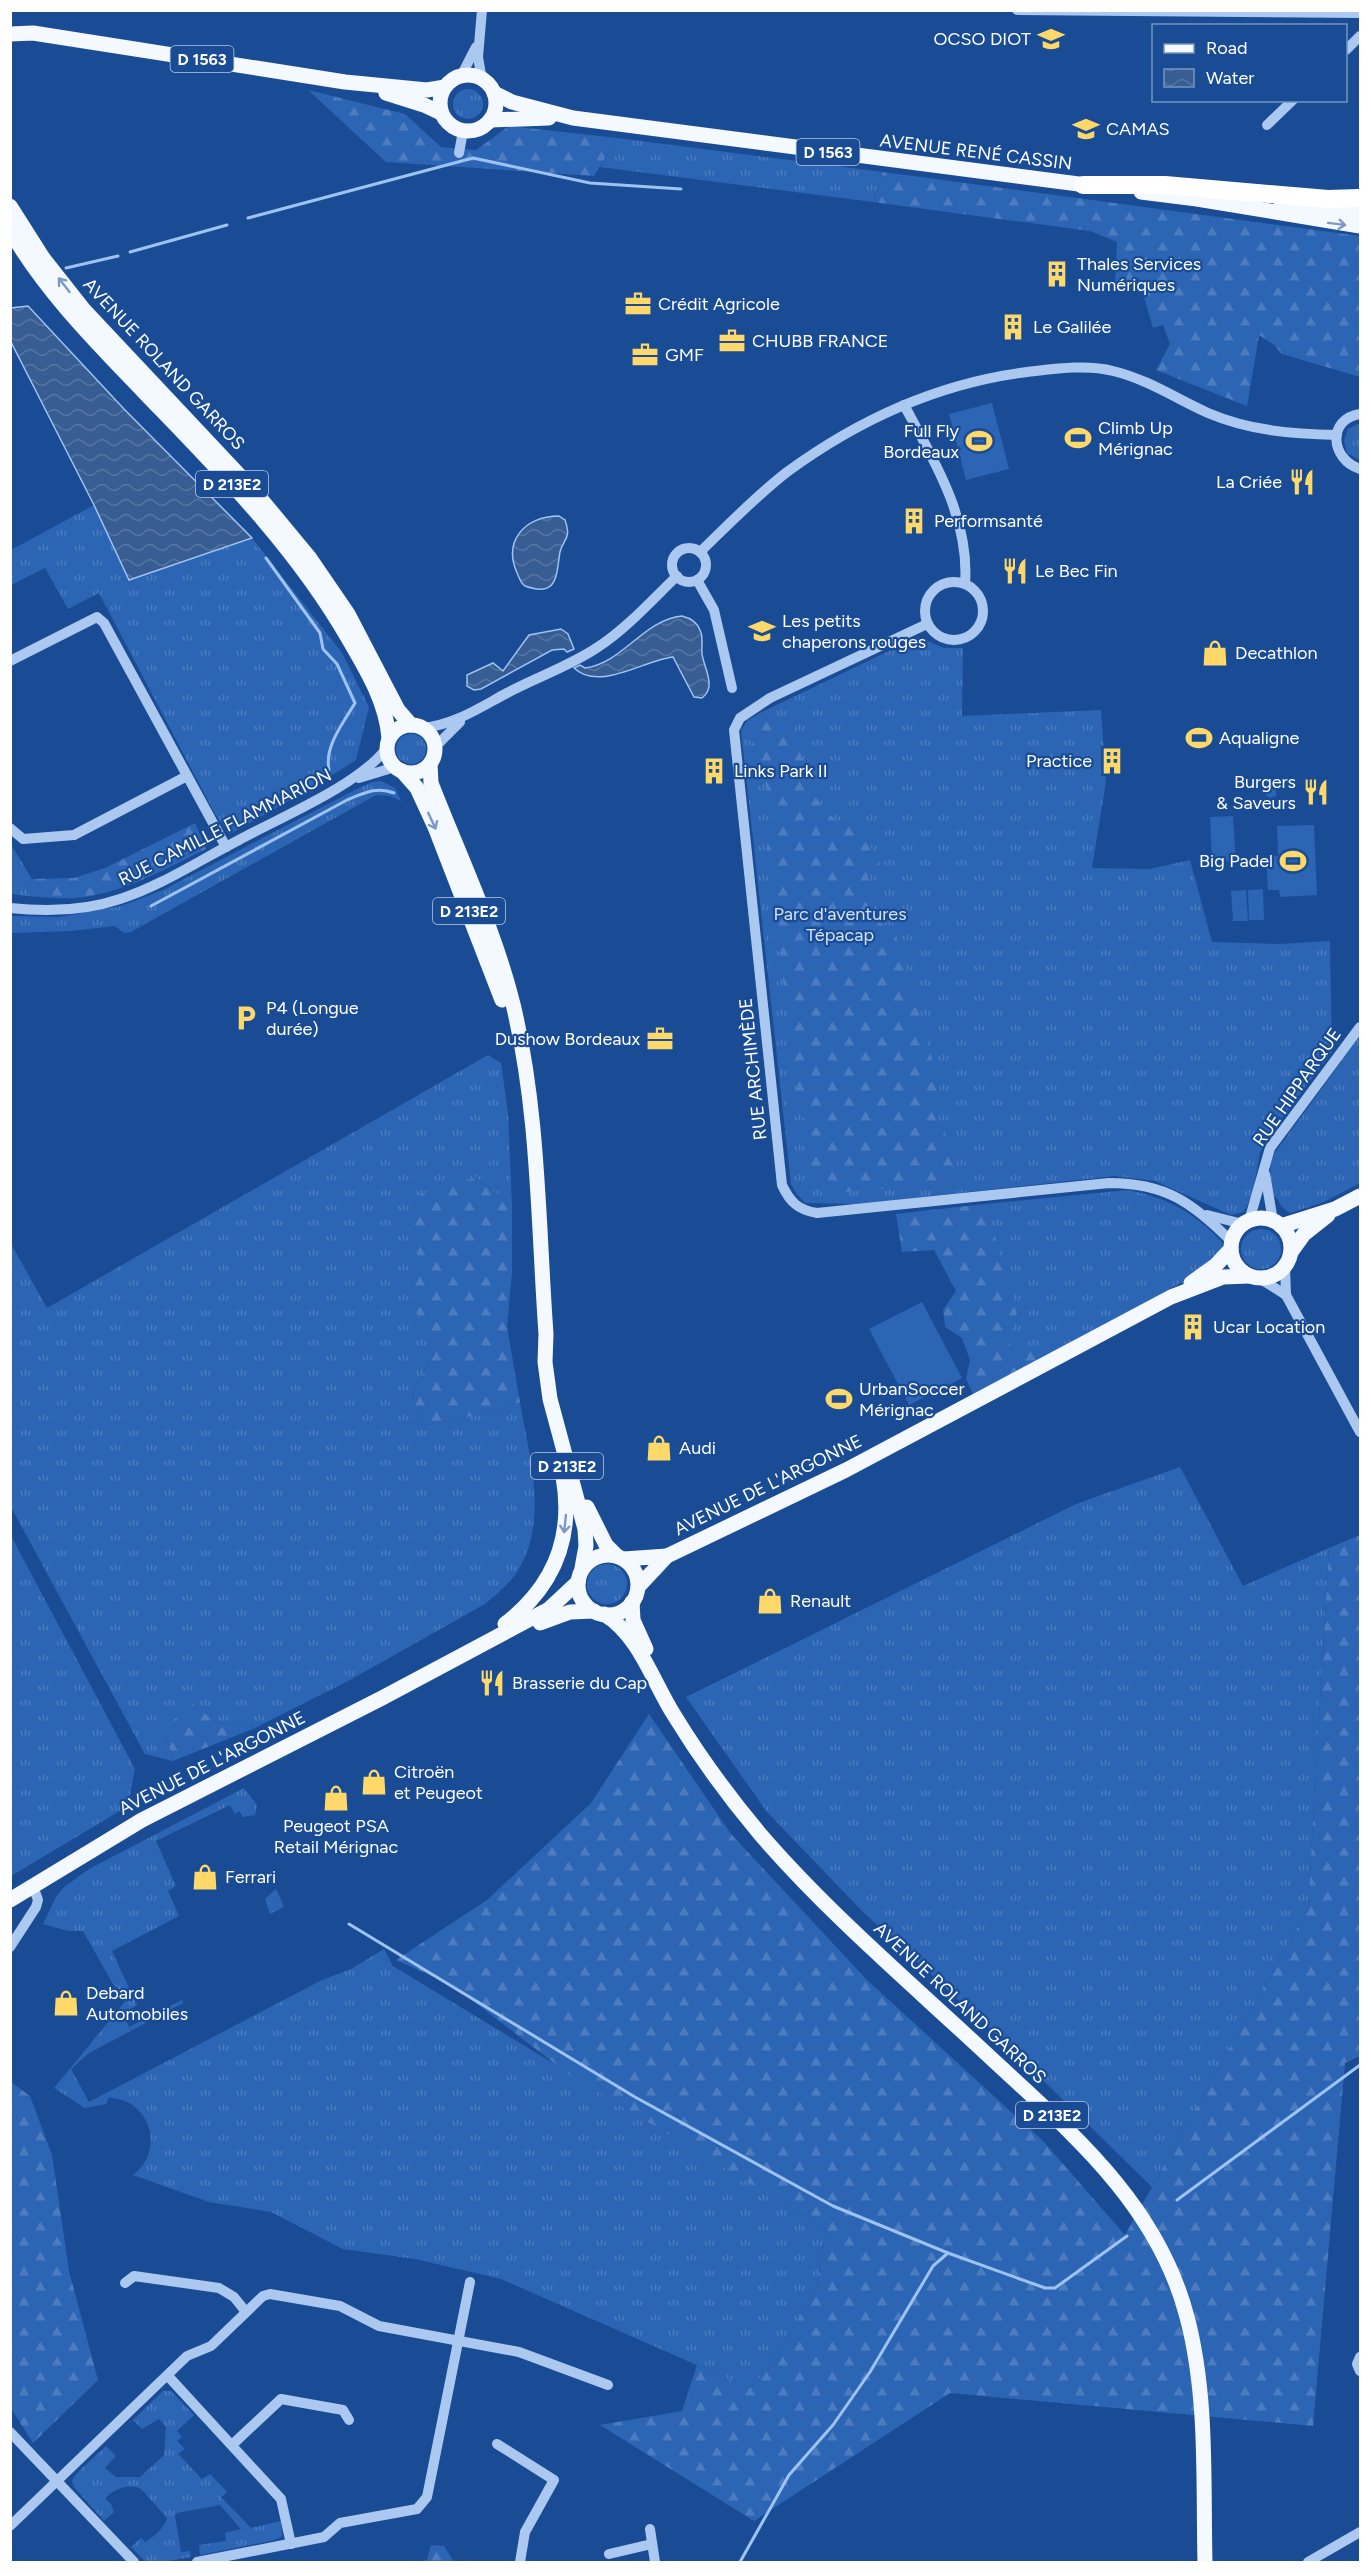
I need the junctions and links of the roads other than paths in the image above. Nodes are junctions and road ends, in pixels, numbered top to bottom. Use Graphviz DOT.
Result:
graph roads {
  1 [pos="482,10"];
  2 [pos="1017,10"];
  3 [pos="1275,12"];
  4 [pos="1360,13"];
  5 [pos="10,28"];
  6 [pos="33,33"];
  7 [pos="10,34"];
  8 [pos="1360,36"];
  9 [pos="478,41"];
  10 [pos="1347,49"];
  11 [pos="461,76"];
  12 [pos="483,80"];
  13 [pos="345,82"];
  14 [pos="445,87"];
  15 [pos="494,93"];
  16 [pos="1291,102"];
  17 [pos="441,113"];
  18 [pos="573,118"];
  19 [pos="490,120"];
  20 [pos="1267,125"];
  21 [pos="463,131"];
  22 [pos="459,153"];
  23 [pos="1083,185"];
  24 [pos="1360,198"];
  25 [pos="1197,199"];
  26 [pos="10,206"];
  27 [pos="1360,211"];
  28 [pos="10,220"];
  29 [pos="1360,226"];
  30 [pos="10,230"];
  31 [pos="43,258"];
  32 [pos="903,405"];
  33 [pos="1360,414"];
  34 [pos="1337,435"];
  35 [pos="1360,469"];
  36 [pos="700,552"];
  37 [pos="677,576"];
  38 [pos="697,580"];
  39 [pos="965,584"];
  40 [pos="927,624"];
  41 [pos="10,661"];
  42 [pos="732,688"];
  43 [pos="465,717"];
  44 [pos="417,726"];
  45 [pos="388,744"];
  46 [pos="435,747"];
  47 [pos="430,764"];
  48 [pos="399,769"];
  49 [pos="187,776"];
  50 [pos="348,782"];
  51 [pos="10,828"];
  52 [pos="226,847"];
  53 [pos="10,908"];
  54 [pos="1360,1027"];
  55 [pos="522,1057"];
  56 [pos="1264,1168"];
  57 [pos="1360,1196"];
  58 [pos="1335,1209"];
  59 [pos="1204,1214"];
  60 [pos="1246,1223"];
  61 [pos="1277,1223"];
  62 [pos="1231,1246"];
  63 [pos="1291,1252"];
  64 [pos="1285,1267"];
  65 [pos="1254,1277"];
  66 [pos="1286,1295"];
  67 [pos="1171,1297"];
  68 [pos="546,1334"];
  69 [pos="545,1362"];
  70 [pos="1360,1432"];
  71 [pos="667,1556"];
  72 [pos="620,1557"];
  73 [pos="580,1575"];
  74 [pos="638,1587"];
  75 [pos="632,1602"];
  76 [pos="599,1613"];
  77 [pos="458,1657"];
  78 [pos="436,1670"];
  79 [pos="707,1763"];
  80 [pos="33,1886"];
  81 [pos="10,1900"];
  82 [pos="10,1947"];
  83 [pos="470,2282"];
  84 [pos="126,2283"];
  85 [pos="246,2312"];
  86 [pos="458,2342"];
  87 [pos="1360,2357"];
  88 [pos="1360,2371"];
  89 [pos="168,2376"];
  90 [pos="608,2385"];
  91 [pos="350,2420"];
  92 [pos="10,2432"];
  93 [pos="233,2444"];
  94 [pos="497,2444"];
  95 [pos="57,2481"];
  96 [pos="10,2526"];
  97 [pos="650,2529"];
  98 [pos="1360,2532"];
  99 [pos="291,2544"];
  100 [pos="652,2544"];
  101 [pos="609,2554"];
  102 [pos="134,2562"];
  103 [pos="198,2562"];
  104 [pos="520,2562"];
  105 [pos="655,2562"];
  106 [pos="1205,2562"];
  107 [pos="1308,2562"];
  1 -- 9 [label="street"];
  2 -- 3 [label="street"];
  3 -- 4 [label="street"];
  5 -- 6 [label="main road, D 1563"];
  6 -- 7 [label="main road, D 1563"];
  6 -- 13 [label="main road, D 1563"];
  8 -- 10 [label="street"];
  9 -- 11 [label="street"];
  9 -- 12 [label="street"];
  11 -- 12 [label="main road"];
  11 -- 14 [label="main road"];
  12 -- 15 [label="main road"];
  13 -- 14 [label="main road, D 1563"];
  13 -- 17 [label="main road, D 1563"];
  14 -- 17 [label="main road"];
  15 -- 18 [label="main road, AVENUE RENÉ CASSIN / D 1563"];
  15 -- 19 [label="main road"];
  16 -- 20 [label="street"];
  17 -- 21 [label="main road"];
  18 -- 19 [label="main road, AVENUE RENÉ CASSIN / D 1563"];
  18 -- 23 [label="main road, AVENUE RENÉ CASSIN / D 1563"];
  19 -- 21 [label="main road"];
  21 -- 22 [label="street"];
  23 -- 24 [label="highway"];
  23 -- 25 [label="main road, AVENUE RENÉ CASSIN / D 1563"];
  25 -- 27 [label="main road, AVENUE RENÉ CASSIN / D 1563"];
  25 -- 29 [label="main road, AVENUE RENÉ CASSIN / D 1563, one-way"];
  26 -- 31 [label="main road, AVENUE ROLAND GARROS / D 213E2"];
  28 -- 31 [label="street"];
  30 -- 45 [label="main road, AVENUE ROLAND GARROS / D 213E2"];
  44 -- 31 [label="main road, AVENUE ROLAND GARROS / D 213E2, one-way"];
  32 -- 34 [label="street"];
  32 -- 36 [label="street"];
  32 -- 39 [label="street"];
  33 -- 34 [label="street"];
  34 -- 35 [label="street"];
  36 -- 37 [label="street"];
  36 -- 38 [label="street"];
  37 -- 38 [label="street"];
  37 -- 43 [label="street"];
  38 -- 42 [label="street"];
  39 -- 40 [label="street"];
  39 -- 40 [label="street"];
  40 -- 59 [label="street, RUE ARCHIMÈDE"];
  41 -- 49 [label="street"];
  43 -- 44 [label="street"];
  43 -- 46 [label="street"];
  44 -- 45 [label="main road"];
  44 -- 46 [label="main road"];
  45 -- 48 [label="main road"];
  45 -- 50 [label="street, RUE CAMILLE FLAMMARION"];
  46 -- 47 [label="main road"];
  47 -- 48 [label="main road"];
  47 -- 55 [label="main road, D 213E2"];
  48 -- 50 [label="street, RUE CAMILLE FLAMMARION"];
  48 -- 55 [label="main road, D 213E2, one-way"];
  49 -- 51 [label="street"];
  49 -- 52 [label="street"];
  50 -- 52 [label="street, RUE CAMILLE FLAMMARION"];
  52 -- 53 [label="street, RUE CAMILLE FLAMMARION"];
  54 -- 56 [label="street, RUE HIPPARQUE"];
  55 -- 68 [label="main road, D 213E2"];
  56 -- 60 [label="street, RUE HIPPARQUE"];
  56 -- 61 [label="street, RUE HIPPARQUE"];
  57 -- 58 [label="main road"];
  58 -- 61 [label="main road"];
  58 -- 63 [label="main road"];
  59 -- 60 [label="street, RUE ARCHIMÈDE"];
  59 -- 62 [label="street, RUE ARCHIMÈDE"];
  60 -- 61 [label="main road"];
  60 -- 62 [label="main road"];
  61 -- 63 [label="main road"];
  62 -- 65 [label="main road"];
  62 -- 67 [label="main road, AVENUE DE L'ARGONNE"];
  63 -- 64 [label="main road"];
  64 -- 65 [label="main road"];
  64 -- 66 [label="street"];
  65 -- 66 [label="street"];
  65 -- 67 [label="main road, AVENUE DE L'ARGONNE"];
  66 -- 70 [label="street"];
  67 -- 71 [label="main road, AVENUE DE L'ARGONNE"];
  68 -- 69 [label="main road, D 213E2"];
  68 -- 72 [label="main road, D 213E2"];
  69 -- 73 [label="main road, D 213E2"];
  69 -- 77 [label="main road, one-way"];
  71 -- 72 [label="main road"];
  71 -- 74 [label="main road"];
  72 -- 73 [label="main road"];
  72 -- 74 [label="main road"];
  73 -- 76 [label="main road"];
  73 -- 77 [label="main road, AVENUE DE L'ARGONNE"];
  74 -- 75 [label="main road"];
  75 -- 76 [label="main road"];
  75 -- 79 [label="main road, AVENUE ROLAND GARROS / D 213E2"];
  76 -- 78 [label="main road, AVENUE DE L'ARGONNE"];
  76 -- 79 [label="main road, AVENUE ROLAND GARROS / D 213E2"];
  77 -- 78 [label="main road, AVENUE DE L'ARGONNE"];
  78 -- 80 [label="main road, AVENUE DE L'ARGONNE"];
  79 -- 106 [label="main road, AVENUE ROLAND GARROS / D 213E2"];
  80 -- 81 [label="main road, AVENUE DE L'ARGONNE"];
  80 -- 82 [label="street"];
  83 -- 86 [label="street"];
  84 -- 85 [label="street"];
  85 -- 86 [label="street"];
  85 -- 89 [label="street"];
  86 -- 90 [label="street"];
  86 -- 99 [label="street"];
  87 -- 88 [label="street"];
  89 -- 93 [label="street"];
  89 -- 95 [label="street"];
  91 -- 93 [label="street"];
  92 -- 95 [label="street"];
  93 -- 99 [label="street"];
  94 -- 104 [label="street"];
  95 -- 96 [label="street"];
  95 -- 102 [label="street"];
  97 -- 100 [label="street"];
  98 -- 107 [label="street"];
  99 -- 103 [label="street"];
  100 -- 101 [label="street"];
  100 -- 105 [label="street"];
}
